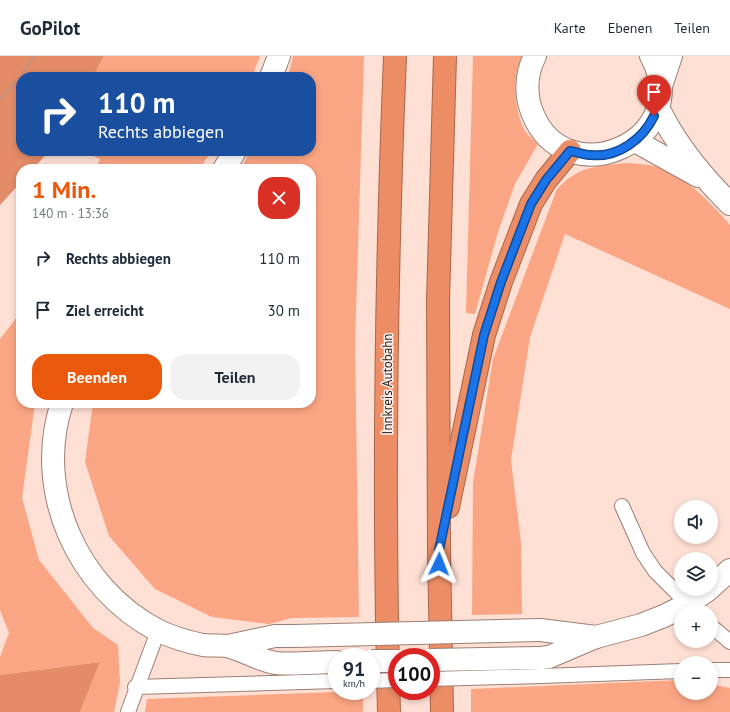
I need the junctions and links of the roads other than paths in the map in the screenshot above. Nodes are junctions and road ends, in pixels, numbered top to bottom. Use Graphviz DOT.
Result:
graph roads {
  1 [pos="279,56"];
  2 [pos="395,56"];
  3 [pos="445,56"];
  4 [pos="535,56"];
  5 [pos="651,56"];
  6 [pos="671,56"];
  7 [pos="273,72"];
  8 [pos="660,96"];
  9 [pos="635,141"];
  10 [pos="570,151"];
  11 [pos="708,181"];
  12 [pos="730,204"];
  13 [pos="61,408"];
  14 [pos="622,506"];
  15 [pos="439,550"];
  16 [pos="730,570"];
  17 [pos="718,581"];
  18 [pos="702,596"];
  19 [pos="687,604"];
  20 [pos="695,604"];
  21 [pos="674,614"];
  22 [pos="158,631"];
  23 [pos="718,632"];
  24 [pos="596,637"];
  25 [pos="730,642"];
  26 [pos="228,646"];
  27 [pos="440,661"];
  28 [pos="328,664"];
  29 [pos="541,667"];
  30 [pos="674,670"];
  31 [pos="718,670"];
  32 [pos="730,670"];
  33 [pos="294,673"];
  34 [pos="440,678"];
  35 [pos="328,679"];
  36 [pos="135,687"];
  37 [pos="128,712"];
  38 [pos="390,712"];
  39 [pos="442,712"];
  1 -- 7 [label="street"];
  2 -- 38 [label="highway, Innkreis Autobahn"];
  3 -- 15 [label="highway"];
  4 -- 10 [label="street"];
  5 -- 8 [label="street"];
  6 -- 8 [label="street"];
  8 -- 9 [label="street"];
  8 -- 11 [label="street"];
  9 -- 10 [label="street"];
  9 -- 11 [label="street"];
  10 -- 15 [label="highway"];
  11 -- 12 [label="street"];
  13 -- 22 [label="street"];
  14 -- 19 [label="lane"];
  15 -- 39 [label="highway"];
  16 -- 17 [label="street"];
  18 -- 20 [label="street"];
  21 -- 24 [label="street"];
  22 -- 26 [label="street"];
  22 -- 36 [label="lane"];
  23 -- 25 [label="lane"];
  24 -- 26 [label="street, bridge"];
  24 -- 29 [label="street"];
  26 -- 33 [label="street"];
  27 -- 29 [label="street, bridge"];
  28 -- 33 [label="street"];
  29 -- 30 [label="lane"];
  29 -- 34 [label="lane, bridge"];
  31 -- 32 [label="lane"];
  33 -- 35 [label="lane"];
  33 -- 36 [label="lane"];
  36 -- 37 [label="lane"];
}
